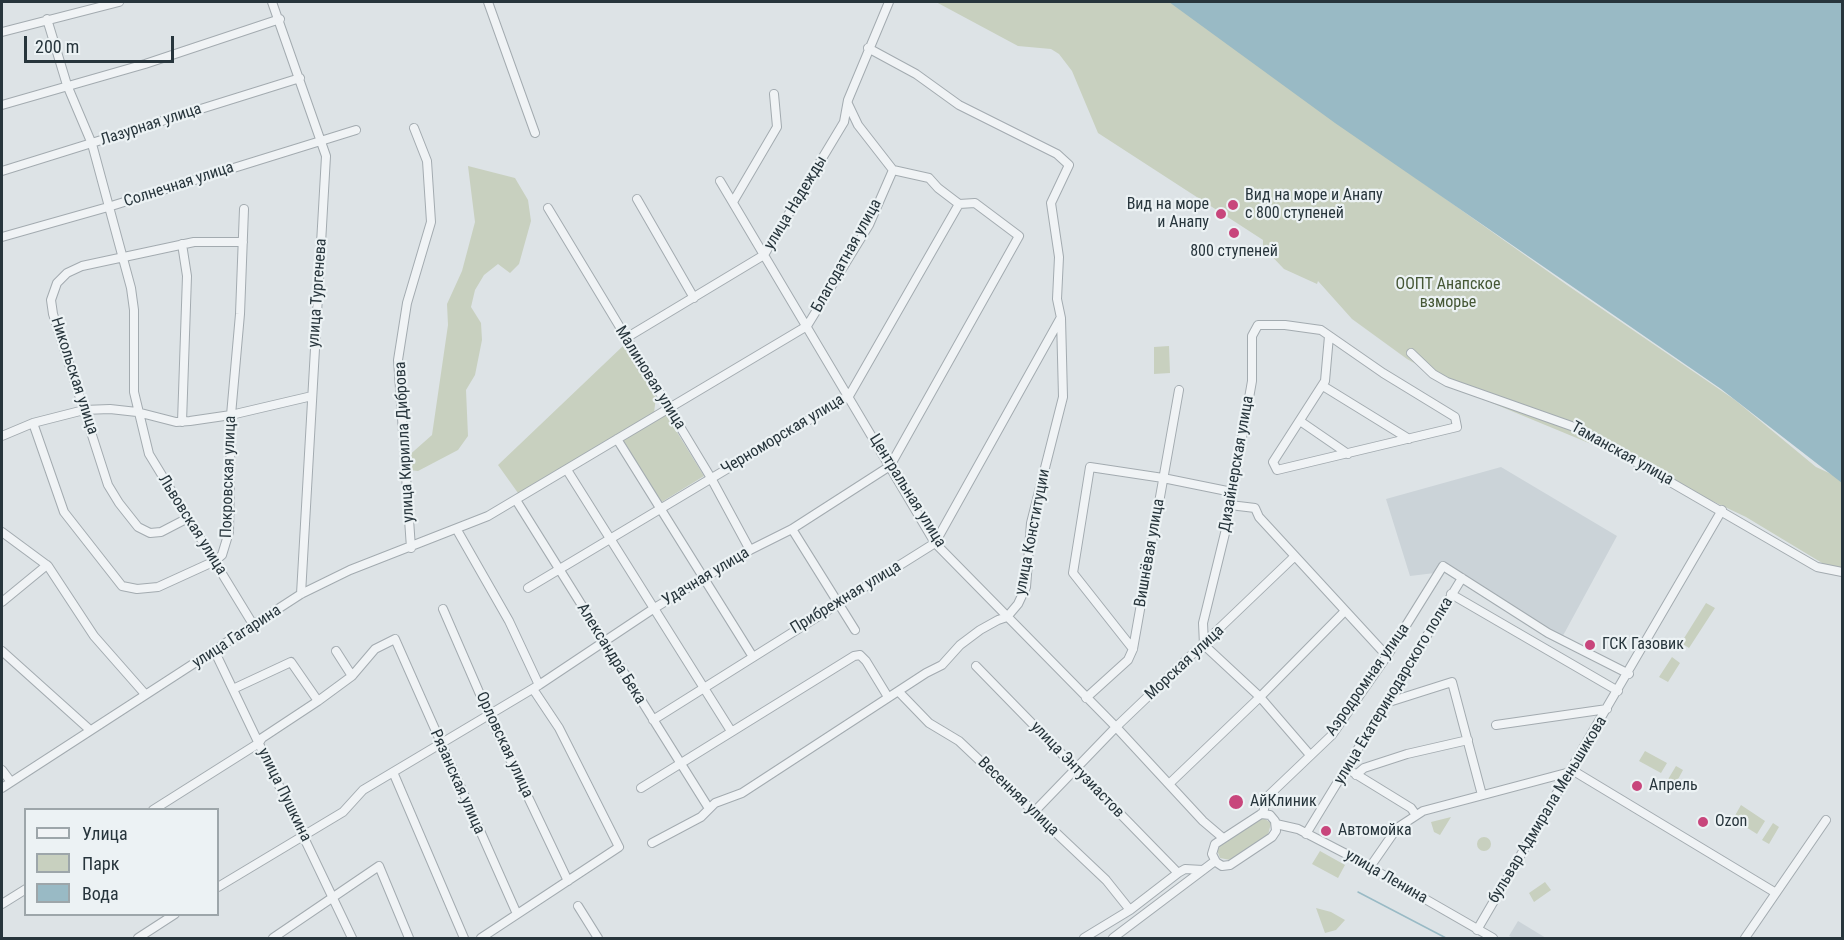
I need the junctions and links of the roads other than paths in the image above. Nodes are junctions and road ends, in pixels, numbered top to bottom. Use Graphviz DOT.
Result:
graph roads {
  1 [pos="119,2"];
  2 [pos="272,2"];
  3 [pos="488,2"];
  4 [pos="889,2"];
  5 [pos="47,19"];
  6 [pos="280,19"];
  7 [pos="2,32"];
  8 [pos="868,48"];
  9 [pos="300,78"];
  10 [pos="67,85"];
  11 [pos="774,94"];
  12 [pos="848,104"];
  13 [pos="2,105"];
  14 [pos="414,128"];
  15 [pos="356,130"];
  16 [pos="535,133"];
  17 [pos="323,142"];
  18 [pos="92,144"];
  19 [pos="893,170"];
  20 [pos="2,171"];
  21 [pos="720,181"];
  22 [pos="637,200"];
  23 [pos="733,202"];
  24 [pos="959,204"];
  25 [pos="108,207"];
  26 [pos="548,208"];
  27 [pos="244,209"];
  28 [pos="2,237"];
  29 [pos="243,242"];
  30 [pos="182,244"];
  31 [pos="122,255"];
  32 [pos="764,255"];
  33 [pos="694,298"];
  34 [pos="1061,318"];
  35 [pos="807,327"];
  36 [pos="1329,336"];
  37 [pos="626,338"];
  38 [pos="1411,353"];
  39 [pos="1323,386"];
  40 [pos="1179,390"];
  41 [pos="312,396"];
  42 [pos="849,396"];
  43 [pos="669,409"];
  44 [pos="86,410"];
  45 [pos="137,412"];
  46 [pos="231,415"];
  47 [pos="1300,421"];
  48 [pos="182,422"];
  49 [pos="33,423"];
  50 [pos="2,436"];
  51 [pos="617,439"];
  52 [pos="1409,439"];
  53 [pos="1348,454"];
  54 [pos="890,466"];
  55 [pos="567,470"];
  56 [pos="711,478"];
  57 [pos="1163,478"];
  58 [pos="1232,492"];
  59 [pos="516,500"];
  60 [pos="1230,505"];
  61 [pos="660,510"];
  62 [pos="1722,510"];
  63 [pos="188,518"];
  64 [pos="792,529"];
  65 [pos="456,530"];
  66 [pos="2,532"];
  67 [pos="611,539"];
  68 [pos="935,543"];
  69 [pos="411,548"];
  70 [pos="750,550"];
  71 [pos="1295,556"];
  72 [pos="215,561"];
  73 [pos="46,565"];
  74 [pos="559,570"];
  75 [pos="1842,572"];
  76 [pos="1462,578"];
  77 [pos="702,580"];
  78 [pos="528,588"];
  79 [pos="301,594"];
  80 [pos="1451,594"];
  81 [pos="2,602"];
  82 [pos="839,604"];
  83 [pos="444,609"];
  84 [pos="653,609"];
  85 [pos="1345,611"];
  86 [pos="1007,617"];
  87 [pos="254,626"];
  88 [pos="855,630"];
  89 [pos="603,642"];
  90 [pos="1204,645"];
  91 [pos="1133,649"];
  92 [pos="2,651"];
  93 [pos="336,651"];
  94 [pos="215,652"];
  95 [pos="753,657"];
  96 [pos="1387,657"];
  97 [pos="976,666"];
  98 [pos="1629,674"];
  99 [pos="352,676"];
  100 [pos="536,687"];
  101 [pos="705,688"];
  102 [pos="233,689"];
  103 [pos="1618,691"];
  104 [pos="899,692"];
  105 [pos="145,694"];
  106 [pos="888,697"];
  107 [pos="1260,697"];
  108 [pos="1086,698"];
  109 [pos="318,701"];
  110 [pos="1389,702"];
  111 [pos="1607,709"];
  112 [pos="489,715"];
  113 [pos="653,720"];
  114 [pos="1496,724"];
  115 [pos="1116,727"];
  116 [pos="90,730"];
  117 [pos="731,731"];
  118 [pos="1467,740"];
  119 [pos="259,743"];
  120 [pos="440,744"];
  121 [pos="1310,755"];
  122 [pos="680,764"];
  123 [pos="1074,768"];
  124 [pos="1347,769"];
  125 [pos="2,770"];
  126 [pos="1571,771"];
  127 [pos="393,772"];
  128 [pos="1356,775"];
  129 [pos="11,782"];
  130 [pos="1169,784"];
  131 [pos="2,788"];
  132 [pos="641,788"];
  133 [pos="1482,795"];
  134 [pos="708,807"];
  135 [pos="156,808"];
  136 [pos="1033,813"];
  137 [pos="1263,813"];
  138 [pos="1416,815"];
  139 [pos="1826,820"];
  140 [pos="1276,824"];
  141 [pos="304,833"];
  142 [pos="1306,834"];
  143 [pos="1223,838"];
  144 [pos="652,843"];
  145 [pos="1215,861"];
  146 [pos="1370,867"];
  147 [pos="1203,870"];
  148 [pos="1178,873"];
  149 [pos="568,881"];
  150 [pos="219,886"];
  151 [pos="24,890"];
  152 [pos="1776,893"];
  153 [pos="335,898"];
  154 [pos="2,904"];
  155 [pos="578,906"];
  156 [pos="1130,910"];
  157 [pos="516,914"];
  158 [pos="173,916"];
  159 [pos="1477,930"];
  160 [pos="138,939"];
  161 [pos="273,939"];
  162 [pos="352,939"];
  163 [pos="409,939"];
  164 [pos="464,939"];
  165 [pos="481,939"];
  166 [pos="597,939"];
  167 [pos="1084,939"];
  168 [pos="1113,939"];
  169 [pos="1493,939"];
  170 [pos="1745,939"];
  1 -- 5 [label="street"];
  2 -- 6 [label="street, улица Тургенева"];
  3 -- 16 [label="street"];
  4 -- 8 [label="street, улица Надежды"];
  5 -- 7 [label="street"];
  5 -- 10 [label="street, Львовская улица"];
  6 -- 9 [label="street, улица Тургенева"];
  6 -- 10 [label="street"];
  8 -- 12 [label="street, улица Надежды"];
  8 -- 34 [label="street, улица Конституции"];
  9 -- 17 [label="street, улица Тургенева"];
  9 -- 18 [label="street, Лазурная улица"];
  10 -- 13 [label="street"];
  10 -- 18 [label="street, Львовская улица"];
  11 -- 23 [label="street"];
  12 -- 19 [label="street"];
  12 -- 32 [label="street, улица Надежды"];
  14 -- 69 [label="street, улица Кирилла Диброва"];
  15 -- 17 [label="street, Солнечная улица"];
  17 -- 25 [label="street, Солнечная улица"];
  17 -- 41 [label="street, улица Тургенева"];
  18 -- 20 [label="street, Лазурная улица"];
  18 -- 25 [label="street, Львовская улица"];
  19 -- 24 [label="street"];
  19 -- 35 [label="street, Благодатная улица"];
  21 -- 23 [label="street, Центральная улица"];
  22 -- 33 [label="street"];
  23 -- 32 [label="street, Центральная улица"];
  24 -- 42 [label="street, Черноморская улица"];
  24 -- 54 [label="street, Удачная улица"];
  25 -- 28 [label="street, Солнечная улица"];
  25 -- 31 [label="street, Львовская улица"];
  26 -- 37 [label="street, Малиновая улица"];
  27 -- 29 [label="street, Покровская улица"];
  29 -- 30 [label="street, Никольская улица"];
  29 -- 46 [label="street, Покровская улица"];
  30 -- 31 [label="street, Никольская улица"];
  30 -- 48 [label="street"];
  31 -- 44 [label="street, Никольская улица"];
  31 -- 45 [label="street, Львовская улица"];
  32 -- 33 [label="street, улица Надежды"];
  32 -- 35 [label="street, Центральная улица"];
  33 -- 37 [label="street, улица Надежды"];
  34 -- 68 [label="street, Прибрежная улица"];
  34 -- 86 [label="street, улица Конституции"];
  35 -- 42 [label="street, Центральная улица"];
  35 -- 43 [label="street, Благодатная улица"];
  36 -- 39 [label="street"];
  36 -- 52 [label="street"];
  36 -- 58 [label="street, Дизайнерская улица"];
  37 -- 43 [label="street, Малиновая улица"];
  38 -- 62 [label="street, Таманская улица"];
  39 -- 47 [label="street"];
  39 -- 52 [label="street"];
  40 -- 57 [label="street, Вишнёвая улица"];
  41 -- 46 [label="street"];
  41 -- 79 [label="street, улица Тургенева"];
  42 -- 54 [label="street, Центральная улица"];
  42 -- 56 [label="street, Черноморская улица"];
  43 -- 51 [label="street, Благодатная улица"];
  43 -- 56 [label="street, Малиновая улица"];
  44 -- 45 [label="street"];
  44 -- 49 [label="street"];
  44 -- 63 [label="street, Никольская улица"];
  45 -- 48 [label="street"];
  45 -- 63 [label="street, Львовская улица"];
  46 -- 48 [label="street"];
  46 -- 72 [label="street, Покровская улица"];
  47 -- 53 [label="street"];
  47 -- 53 [label="street"];
  49 -- 50 [label="street"];
  49 -- 72 [label="street, Покровская улица"];
  51 -- 55 [label="street, Благодатная улица"];
  51 -- 61 [label="street"];
  52 -- 53 [label="street"];
  54 -- 64 [label="street, Удачная улица"];
  54 -- 68 [label="street, Центральная улица"];
  55 -- 59 [label="street, улица Гагарина"];
  55 -- 67 [label="street"];
  56 -- 61 [label="street, Черноморская улица"];
  56 -- 70 [label="street, Малиновая улица"];
  57 -- 58 [label="street"];
  57 -- 91 [label="street, Вишнёвая улица"];
  57 -- 91 [label="street"];
  58 -- 60 [label="street, Дизайнерская улица"];
  59 -- 65 [label="street, улица Гагарина"];
  59 -- 74 [label="street, Александра Бека"];
  60 -- 71 [label="street"];
  60 -- 90 [label="street, Дизайнерская улица"];
  61 -- 67 [label="street, Черноморская улица"];
  61 -- 77 [label="street"];
  62 -- 75 [label="street, Таманская улица"];
  62 -- 98 [label="street, бульвар Адмирала Меньшикова"];
  63 -- 72 [label="street, Львовская улица"];
  64 -- 70 [label="street, Удачная улица"];
  64 -- 82 [label="street"];
  65 -- 69 [label="street, улица Гагарина"];
  65 -- 100 [label="street"];
  66 -- 73 [label="street"];
  67 -- 74 [label="street, Черноморская улица"];
  67 -- 84 [label="street"];
  68 -- 82 [label="street, Прибрежная улица"];
  68 -- 86 [label="street, Центральная улица"];
  69 -- 79 [label="street, улица Гагарина"];
  70 -- 77 [label="street, Удачная улица"];
  71 -- 85 [label="street"];
  71 -- 90 [label="street, Морская улица"];
  72 -- 87 [label="street, Львовская улица"];
  73 -- 81 [label="street"];
  73 -- 105 [label="street"];
  74 -- 78 [label="street, Черноморская улица"];
  74 -- 89 [label="street, Александра Бека"];
  76 -- 80 [label="street, улица Екатеринодарского полка"];
  76 -- 96 [label="street, Аэродромная улица"];
  76 -- 98 [label="street"];
  77 -- 84 [label="street, Удачная улица"];
  77 -- 95 [label="street"];
  79 -- 87 [label="street, улица Гагарина"];
  80 -- 103 [label="street"];
  80 -- 110 [label="street, улица Екатеринодарского полка"];
  82 -- 88 [label="street"];
  82 -- 95 [label="street, Прибрежная улица"];
  83 -- 112 [label="street, Орловская улица"];
  84 -- 89 [label="street, Удачная улица"];
  84 -- 101 [label="street"];
  85 -- 96 [label="street"];
  85 -- 107 [label="street"];
  86 -- 104 [label="street"];
  86 -- 108 [label="street, Центральная улица"];
  87 -- 94 [label="street, улица Гагарина"];
  89 -- 100 [label="street, Удачная улица"];
  89 -- 113 [label="street, Александра Бека"];
  90 -- 107 [label="street"];
  90 -- 115 [label="street, Морская улица"];
  91 -- 108 [label="street, Вишнёвая улица"];
  92 -- 116 [label="street"];
  93 -- 99 [label="street"];
  94 -- 102 [label="street, улица Пушкина"];
  94 -- 105 [label="street, улица Гагарина"];
  95 -- 101 [label="street, Прибрежная улица"];
  96 -- 121 [label="street, Аэродромная улица"];
  97 -- 123 [label="street, улица Энтузиастов"];
  98 -- 103 [label="street, бульвар Адмирала Меньшикова"];
  99 -- 109 [label="street"];
  99 -- 120 [label="street, Рязанская улица"];
  100 -- 112 [label="street, Удачная улица"];
  100 -- 149 [label="street"];
  101 -- 113 [label="street, Прибрежная улица"];
  101 -- 117 [label="street"];
  102 -- 109 [label="street"];
  102 -- 119 [label="street, улица Пушкина"];
  103 -- 111 [label="street, бульвар Адмирала Меньшикова"];
  104 -- 106 [label="street"];
  104 -- 136 [label="street, Весенняя улица"];
  105 -- 116 [label="street, улица Гагарина"];
  106 -- 117 [label="street"];
  106 -- 134 [label="street"];
  107 -- 121 [label="street"];
  107 -- 130 [label="street"];
  108 -- 115 [label="street, Центральная улица"];
  109 -- 119 [label="street"];
  110 -- 118 [label="street"];
  110 -- 124 [label="street, улица Екатеринодарского полка"];
  111 -- 114 [label="street"];
  111 -- 126 [label="street, бульвар Адмирала Меньшикова"];
  112 -- 120 [label="street, Удачная улица"];
  112 -- 149 [label="street, Орловская улица"];
  113 -- 122 [label="street, Александра Бека"];
  115 -- 123 [label="street, Морская улица"];
  115 -- 130 [label="street, Центральная улица"];
  116 -- 129 [label="street, улица Гагарина"];
  117 -- 122 [label="street"];
  118 -- 128 [label="street"];
  118 -- 133 [label="street"];
  119 -- 135 [label="street"];
  119 -- 141 [label="street, улица Пушкина"];
  120 -- 127 [label="street, Удачная улица"];
  120 -- 157 [label="street, Рязанская улица"];
  121 -- 137 [label="street, Аэродромная улица"];
  122 -- 132 [label="street"];
  122 -- 134 [label="street, Александра Бека"];
  123 -- 136 [label="street, Морская улица"];
  123 -- 148 [label="street, улица Энтузиастов"];
  124 -- 128 [label="street"];
  124 -- 142 [label="street, улица Екатеринодарского полка"];
  125 -- 129 [label="street"];
  126 -- 133 [label="street"];
  126 -- 152 [label="street"];
  126 -- 159 [label="street, бульвар Адмирала Меньшикова"];
  127 -- 141 [label="street, Удачная улица"];
  127 -- 164 [label="street"];
  128 -- 138 [label="street"];
  129 -- 131 [label="street, улица Гагарина"];
  130 -- 143 [label="street, Центральная улица"];
  133 -- 138 [label="street"];
  134 -- 144 [label="street"];
  136 -- 156 [label="street, Весенняя улица"];
  137 -- 140 [label="street"];
  137 -- 143 [label="street"];
  138 -- 146 [label="street"];
  139 -- 152 [label="street"];
  140 -- 142 [label="street, улица Ленина"];
  140 -- 145 [label="street"];
  141 -- 150 [label="street, Удачная улица"];
  141 -- 153 [label="street, улица Пушкина"];
  142 -- 146 [label="street, улица Ленина"];
  143 -- 145 [label="street"];
  145 -- 147 [label="street"];
  146 -- 159 [label="street, улица Ленина"];
  147 -- 148 [label="street"];
  147 -- 168 [label="street"];
  148 -- 156 [label="street"];
  149 -- 157 [label="street"];
  151 -- 154 [label="street"];
  152 -- 170 [label="street"];
  153 -- 161 [label="street"];
  153 -- 162 [label="street, улица Пушкина"];
  153 -- 163 [label="street"];
  155 -- 166 [label="street"];
  156 -- 167 [label="street"];
  157 -- 165 [label="street"];
  158 -- 160 [label="street"];
  159 -- 169 [label="street, улица Ленина"];
}
